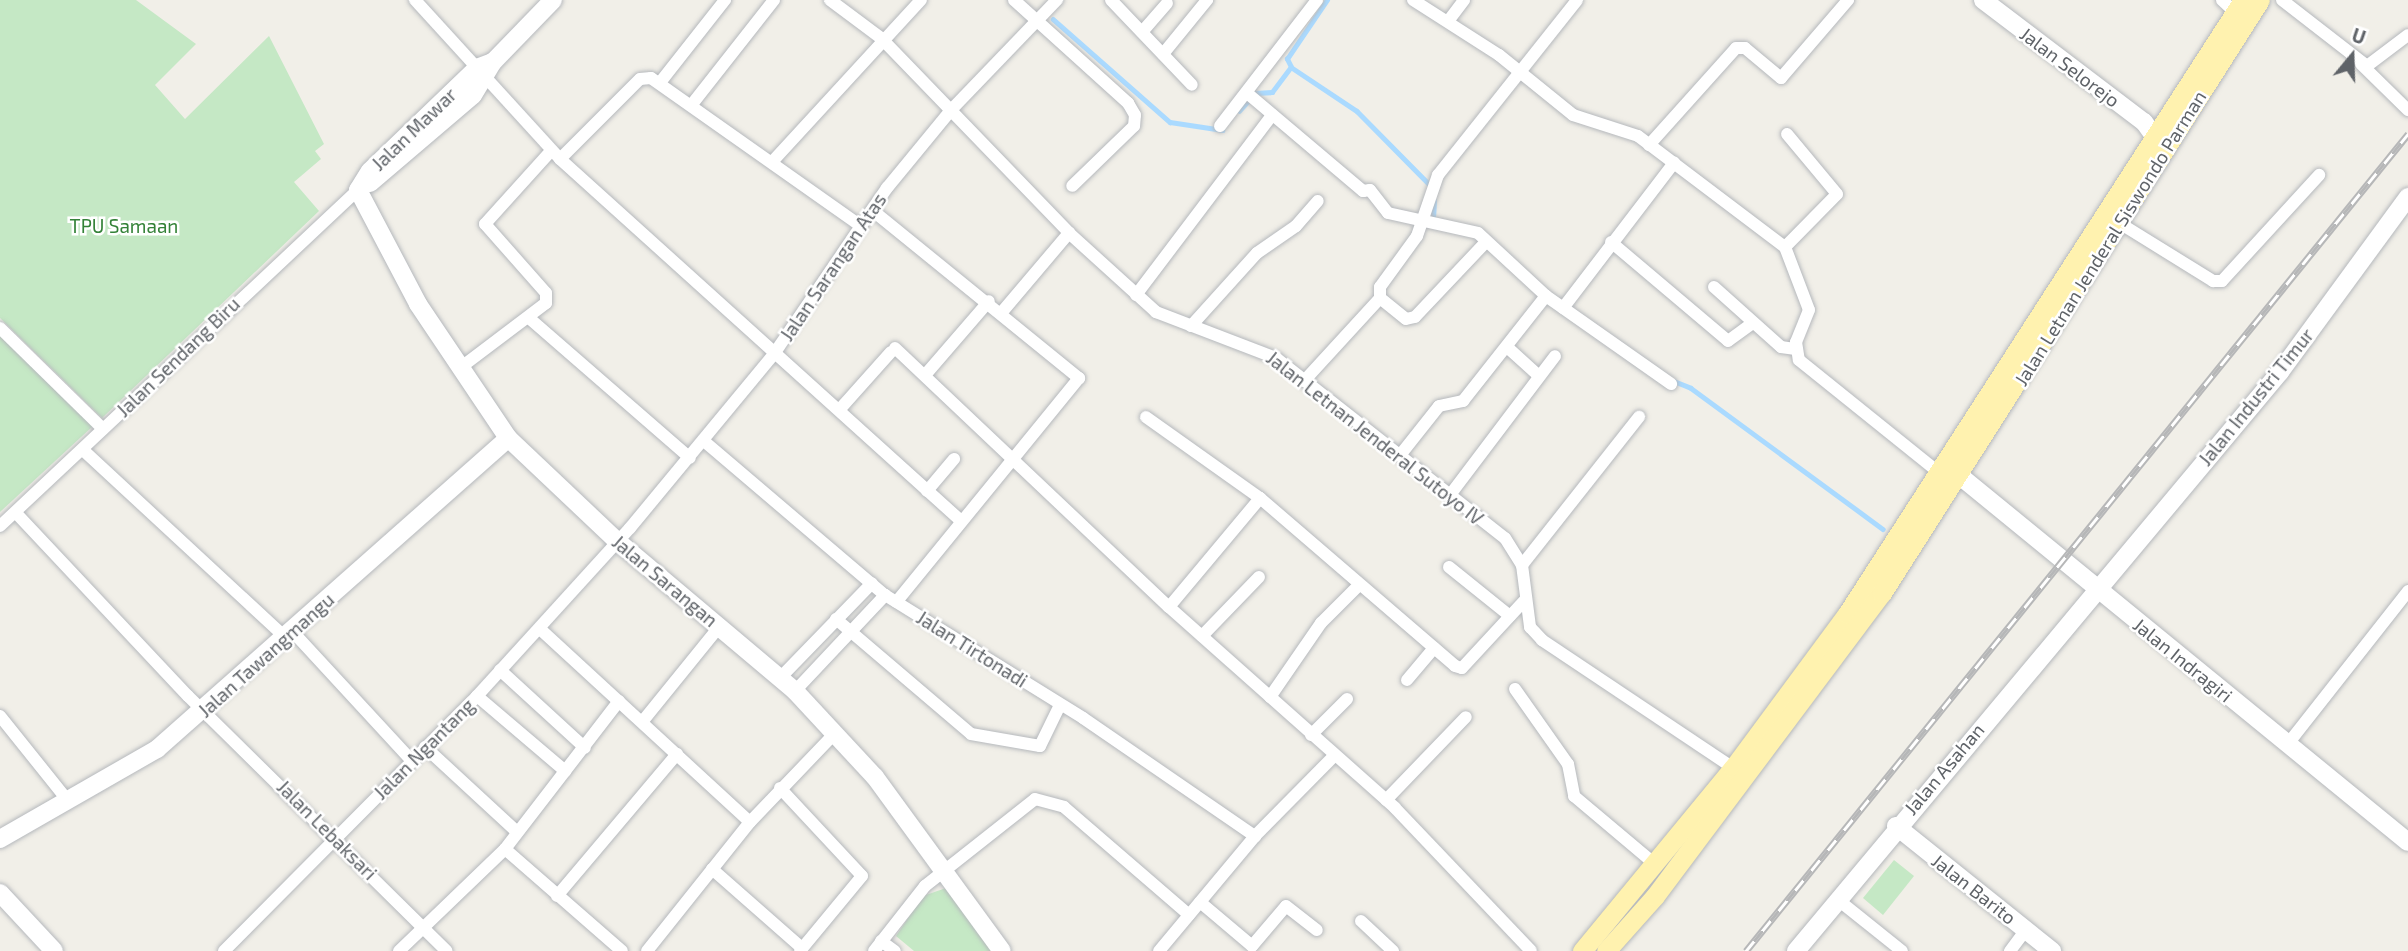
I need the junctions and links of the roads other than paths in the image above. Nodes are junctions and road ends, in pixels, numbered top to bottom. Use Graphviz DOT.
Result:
graph roads {
  1 [pos="415,0"];
  2 [pos="553,0"];
  3 [pos="725,0"];
  4 [pos="774,0"];
  5 [pos="830,0"];
  6 [pos="921,0"];
  7 [pos="1014,0"];
  8 [pos="1056,0"];
  9 [pos="1111,0"];
  10 [pos="1207,0"];
  11 [pos="1317,0"];
  12 [pos="1413,0"];
  13 [pos="1464,0"];
  14 [pos="1577,0"];
  15 [pos="1848,0"];
  16 [pos="1983,0"];
  17 [pos="2260,0"];
  18 [pos="2282,0"];
  19 [pos="1167,3"];
  20 [pos="2233,4"];
  21 [pos="1448,20"];
  22 [pos="1036,22"];
  23 [pos="1142,32"];
  24 [pos="2408,35"];
  25 [pos="881,38"];
  26 [pos="1163,54"];
  27 [pos="2361,64"];
  28 [pos="486,70"];
  29 [pos="1517,71"];
  30 [pos="662,80"];
  31 [pos="1192,85"];
  32 [pos="1249,95"];
  33 [pos="693,103"];
  34 [pos="951,110"];
  35 [pos="2408,110"];
  36 [pos="1272,115"];
  37 [pos="1220,126"];
  38 [pos="1787,134"];
  39 [pos="2155,137"];
  40 [pos="1649,145"];
  41 [pos="556,155"];
  42 [pos="772,162"];
  43 [pos="1674,163"];
  44 [pos="2319,175"];
  45 [pos="1072,186"];
  46 [pos="358,190"];
  47 [pos="2408,197"];
  48 [pos="1318,201"];
  49 [pos="872,210"];
  50 [pos="2114,220"];
  51 [pos="1421,222"];
  52 [pos="861,226"];
  53 [pos="1069,233"];
  54 [pos="1486,242"];
  55 [pos="1612,242"];
  56 [pos="1785,247"];
  57 [pos="1714,287"];
  58 [pos="1136,295"];
  59 [pos="1546,296"];
  60 [pos="1381,298"];
  61 [pos="989,301"];
  62 [pos="1565,304"];
  63 [pos="1002,312"];
  64 [pos="529,318"];
  65 [pos="1751,324"];
  66 [pos="1191,326"];
  67 [pos="0,328"];
  68 [pos="1507,347"];
  69 [pos="1796,349"];
  70 [pos="774,354"];
  71 [pos="1555,356"];
  72 [pos="460,368"];
  73 [pos="926,374"];
  74 [pos="1539,376"];
  75 [pos="1304,381"];
  76 [pos="1671,384"];
  77 [pos="839,409"];
  78 [pos="1146,417"];
  79 [pos="1640,417"];
  80 [pos="103,429"];
  81 [pos="508,438"];
  82 [pos="705,442"];
  83 [pos="83,450"];
  84 [pos="1401,454"];
  85 [pos="690,458"];
  86 [pos="1012,458"];
  87 [pos="954,459"];
  88 [pos="1950,475"];
  89 [pos="927,491"];
  90 [pos="1450,495"];
  91 [pos="1260,498"];
  92 [pos="16,513"];
  93 [pos="961,521"];
  94 [pos="0,526"];
  95 [pos="617,541"];
  96 [pos="1522,565"];
  97 [pos="1449,567"];
  98 [pos="1259,576"];
  99 [pos="872,583"];
  100 [pos="1357,587"];
  101 [pos="2096,590"];
  102 [pos="2408,591"];
  103 [pos="890,598"];
  104 [pos="1525,600"];
  105 [pos="1169,607"];
  106 [pos="1510,616"];
  107 [pos="836,620"];
  108 [pos="719,627"];
  109 [pos="540,629"];
  110 [pos="851,631"];
  111 [pos="290,636"];
  112 [pos="1202,636"];
  113 [pos="1434,648"];
  114 [pos="500,670"];
  115 [pos="780,678"];
  116 [pos="1407,680"];
  117 [pos="1515,689"];
  118 [pos="795,691"];
  119 [pos="477,696"];
  120 [pos="1270,697"];
  121 [pos="1347,699"];
  122 [pos="619,701"];
  123 [pos="1060,705"];
  124 [pos="204,711"];
  125 [pos="0,716"];
  126 [pos="1466,717"];
  127 [pos="642,722"];
  128 [pos="835,733"];
  129 [pos="1311,735"];
  130 [pos="2287,745"];
  131 [pos="425,747"];
  132 [pos="585,748"];
  133 [pos="677,754"];
  134 [pos="1333,757"];
  135 [pos="411,760"];
  136 [pos="1733,768"];
  137 [pos="565,771"];
  138 [pos="780,788"];
  139 [pos="1386,800"];
  140 [pos="68,801"];
  141 [pos="750,822"];
  142 [pos="1896,826"];
  143 [pos="515,830"];
  144 [pos="2405,834"];
  145 [pos="1255,836"];
  146 [pos="0,839"];
  147 [pos="336,839"];
  148 [pos="505,849"];
  149 [pos="1656,865"];
  150 [pos="712,869"];
  151 [pos="946,869"];
  152 [pos="1647,890"];
  153 [pos="0,892"];
  154 [pos="557,896"];
  155 [pos="1837,899"];
  156 [pos="1200,902"];
  157 [pos="1189,915"];
  158 [pos="1361,921"];
  159 [pos="424,927"];
  160 [pos="1317,930"];
  161 [pos="2026,930"];
  162 [pos="877,946"];
  163 [pos="229,949"];
  164 [pos="651,949"];
  165 [pos="801,950"];
  166 [pos="54,951"];
  167 [pos="399,951"];
  168 [pos="447,951"];
  169 [pos="622,951"];
  170 [pos="895,951"];
  171 [pos="1002,951"];
  172 [pos="1159,951"];
  173 [pos="1393,951"];
  174 [pos="1531,951"];
  175 [pos="1582,951"];
  176 [pos="1606,951"];
  177 [pos="1796,951"];
  178 [pos="1902,951"];
  179 [pos="2010,951"];
  180 [pos="2052,951"];
  1 -- 28 [label="street"];
  2 -- 28 [label="main road, Jalan Mawar"];
  3 -- 30 [label="street"];
  4 -- 33 [label="street"];
  5 -- 25 [label="street, Jalan Letnan Jenderal Sutoyo IV"];
  6 -- 25 [label="street"];
  7 -- 22 [label="street"];
  8 -- 22 [label="street, Jalan Sarangan Atas"];
  9 -- 23 [label="street"];
  10 -- 26 [label="street"];
  11 -- 32 [label="street"];
  12 -- 21 [label="street"];
  13 -- 21 [label="street"];
  14 -- 29 [label="street"];
  15 -- 40 [label="street"];
  16 -- 39 [label="main road, Jalan Selorejo"];
  17 -- 50 [label="main road, Jalan Letnan Jenderal Siswondo Parman"];
  18 -- 27 [label="street"];
  19 -- 23 [label="street"];
  20 -- 39 [label="main road, Jalan Letnan Jenderal Siswondo Parman"];
  21 -- 29 [label="street"];
  22 -- 34 [label="street, Jalan Sarangan Atas"];
  22 -- 45 [label="street"];
  23 -- 26 [label="street"];
  24 -- 27 [label="street"];
  25 -- 34 [label="street, Jalan Letnan Jenderal Sutoyo IV"];
  25 -- 42 [label="street"];
  26 -- 31 [label="street"];
  27 -- 35 [label="street"];
  28 -- 41 [label="street"];
  28 -- 46 [label="main road, Jalan Mawar"];
  29 -- 40 [label="street"];
  29 -- 51 [label="street"];
  30 -- 33 [label="street"];
  30 -- 41 [label="street"];
  32 -- 36 [label="street"];
  32 -- 37 [label="street"];
  33 -- 42 [label="street"];
  34 -- 49 [label="street, Jalan Sarangan Atas"];
  34 -- 53 [label="street, Jalan Letnan Jenderal Sutoyo IV"];
  36 -- 51 [label="street"];
  36 -- 58 [label="street"];
  38 -- 56 [label="street"];
  39 -- 50 [label="main road, Jalan Letnan Jenderal Siswondo Parman"];
  40 -- 43 [label="street"];
  41 -- 64 [label="street"];
  41 -- 70 [label="street"];
  42 -- 52 [label="street"];
  43 -- 55 [label="street"];
  43 -- 56 [label="street"];
  44 -- 50 [label="street"];
  46 -- 72 [label="main road, Jalan Sarangan"];
  46 -- 80 [label="street, Jalan Sendang Biru"];
  47 -- 101 [label="main road, Jalan Industri Timur"];
  48 -- 66 [label="street"];
  49 -- 52 [label="street, Jalan Sarangan Atas"];
  49 -- 61 [label="street"];
  50 -- 88 [label="main road, Jalan Letnan Jenderal Siswondo Parman"];
  51 -- 54 [label="street"];
  51 -- 60 [label="street"];
  52 -- 70 [label="street, Jalan Sarangan Atas"];
  53 -- 58 [label="street, Jalan Letnan Jenderal Sutoyo IV"];
  53 -- 63 [label="street"];
  54 -- 59 [label="street"];
  54 -- 60 [label="street"];
  55 -- 62 [label="street"];
  55 -- 65 [label="street"];
  56 -- 69 [label="street"];
  57 -- 65 [label="street"];
  58 -- 66 [label="street, Jalan Letnan Jenderal Sutoyo IV"];
  59 -- 62 [label="street"];
  59 -- 68 [label="street"];
  60 -- 75 [label="street"];
  61 -- 63 [label="street"];
  61 -- 73 [label="street"];
  62 -- 76 [label="street"];
  63 -- 86 [label="street"];
  64 -- 72 [label="street"];
  64 -- 85 [label="street"];
  65 -- 69 [label="street"];
  66 -- 75 [label="street, Jalan Letnan Jenderal Sutoyo IV"];
  67 -- 80 [label="street"];
  68 -- 74 [label="street"];
  68 -- 84 [label="street"];
  69 -- 88 [label="street"];
  70 -- 77 [label="street"];
  70 -- 82 [label="street, Jalan Sarangan Atas"];
  71 -- 74 [label="street"];
  72 -- 81 [label="main road, Jalan Sarangan"];
  73 -- 77 [label="street"];
  73 -- 86 [label="street"];
  74 -- 90 [label="street"];
  75 -- 84 [label="street, Jalan Letnan Jenderal Sutoyo IV"];
  77 -- 89 [label="street"];
  78 -- 91 [label="street"];
  79 -- 96 [label="street"];
  80 -- 83 [label="street, Jalan Sendang Biru"];
  81 -- 95 [label="main road, Jalan Sarangan"];
  81 -- 111 [label="main road, Jalan Tawangmangu"];
  82 -- 85 [label="street, Jalan Sarangan Atas"];
  82 -- 99 [label="street, Jalan Tirtonadi"];
  83 -- 92 [label="street, Jalan Sendang Biru"];
  83 -- 111 [label="street"];
  84 -- 90 [label="street, Jalan Letnan Jenderal Sutoyo IV"];
  85 -- 95 [label="street, Jalan Sarangan Atas"];
  86 -- 93 [label="street"];
  86 -- 105 [label="street"];
  87 -- 89 [label="street"];
  88 -- 101 [label="main road, Jalan Indragiri"];
  88 -- 136 [label="main road"];
  88 -- 152 [label="main road"];
  89 -- 93 [label="street"];
  90 -- 96 [label="street, Jalan Letnan Jenderal Sutoyo IV"];
  91 -- 100 [label="street"];
  91 -- 105 [label="street"];
  92 -- 94 [label="street, Jalan Sendang Biru"];
  92 -- 124 [label="street, Jalan Lebaksari"];
  93 -- 103 [label="street"];
  95 -- 108 [label="main road, Jalan Sarangan"];
  95 -- 109 [label="street, Jalan Ngantang"];
  96 -- 104 [label="street, Jalan Letnan Jenderal Sutoyo IV"];
  97 -- 106 [label="street"];
  98 -- 112 [label="street"];
  99 -- 103 [label="street, Jalan Tirtonadi"];
  99 -- 107 [label="street"];
  100 -- 113 [label="street"];
  100 -- 120 [label="street"];
  101 -- 130 [label="main road, Jalan Indragiri"];
  101 -- 142 [label="main road, Jalan Asahan"];
  102 -- 130 [label="street"];
  103 -- 110 [label="street"];
  103 -- 123 [label="street, Jalan Tirtonadi"];
  104 -- 106 [label="street"];
  104 -- 136 [label="street, Jalan Letnan Jenderal Sutoyo IV"];
  105 -- 112 [label="street"];
  106 -- 113 [label="street"];
  107 -- 110 [label="street"];
  107 -- 115 [label="street"];
  108 -- 115 [label="main road, Jalan Sarangan"];
  108 -- 127 [label="street"];
  109 -- 114 [label="street, Jalan Ngantang"];
  109 -- 122 [label="street"];
  110 -- 118 [label="street"];
  110 -- 123 [label="street"];
  111 -- 124 [label="main road, Jalan Tawangmangu"];
  111 -- 135 [label="street"];
  112 -- 120 [label="street"];
  113 -- 116 [label="street"];
  114 -- 119 [label="street, Jalan Ngantang"];
  114 -- 132 [label="street"];
  115 -- 118 [label="main road, Jalan Sarangan"];
  117 -- 149 [label="street"];
  118 -- 128 [label="main road, Jalan Sarangan"];
  119 -- 131 [label="street, Jalan Ngantang"];
  119 -- 137 [label="street"];
  120 -- 129 [label="street"];
  121 -- 129 [label="street"];
  122 -- 127 [label="street"];
  122 -- 132 [label="street"];
  123 -- 145 [label="street, Jalan Tirtonadi"];
  124 -- 140 [label="main road, Jalan Tawangmangu"];
  124 -- 147 [label="street, Jalan Lebaksari"];
  125 -- 140 [label="street"];
  126 -- 139 [label="street"];
  127 -- 133 [label="street"];
  128 -- 138 [label="street"];
  128 -- 151 [label="main road, Jalan Sarangan"];
  129 -- 134 [label="street"];
  130 -- 144 [label="main road, Jalan Indragiri"];
  131 -- 135 [label="street, Jalan Ngantang"];
  131 -- 143 [label="street"];
  132 -- 137 [label="street"];
  133 -- 141 [label="street"];
  133 -- 154 [label="street"];
  134 -- 139 [label="street"];
  134 -- 145 [label="street"];
  135 -- 147 [label="street, Jalan Ngantang"];
  136 -- 149 [label="main road"];
  137 -- 143 [label="street"];
  138 -- 141 [label="street"];
  138 -- 165 [label="street"];
  139 -- 174 [label="street"];
  140 -- 146 [label="main road, Jalan Tawangmangu"];
  141 -- 150 [label="street"];
  142 -- 155 [label="main road, Jalan Asahan"];
  142 -- 161 [label="main road, Jalan Barito"];
  143 -- 148 [label="street"];
  145 -- 156 [label="street"];
  147 -- 159 [label="street, Jalan Lebaksari"];
  147 -- 163 [label="street, Jalan Ngantang"];
  148 -- 154 [label="street"];
  148 -- 159 [label="street"];
  149 -- 152 [label="main road"];
  150 -- 164 [label="street"];
  150 -- 165 [label="street"];
  151 -- 157 [label="street"];
  151 -- 162 [label="street"];
  151 -- 171 [label="main road, Jalan Sarangan"];
  152 -- 175 [label="main road"];
  152 -- 176 [label="main road"];
  153 -- 166 [label="main road"];
  154 -- 169 [label="street"];
  155 -- 177 [label="main road, Jalan Asahan"];
  155 -- 178 [label="street"];
  156 -- 157 [label="street"];
  156 -- 160 [label="street"];
  157 -- 172 [label="street"];
  158 -- 173 [label="street"];
  159 -- 167 [label="street"];
  159 -- 168 [label="street, Jalan Lebaksari"];
  161 -- 179 [label="street"];
  161 -- 180 [label="main road, Jalan Barito"];
  162 -- 170 [label="street"];
}
